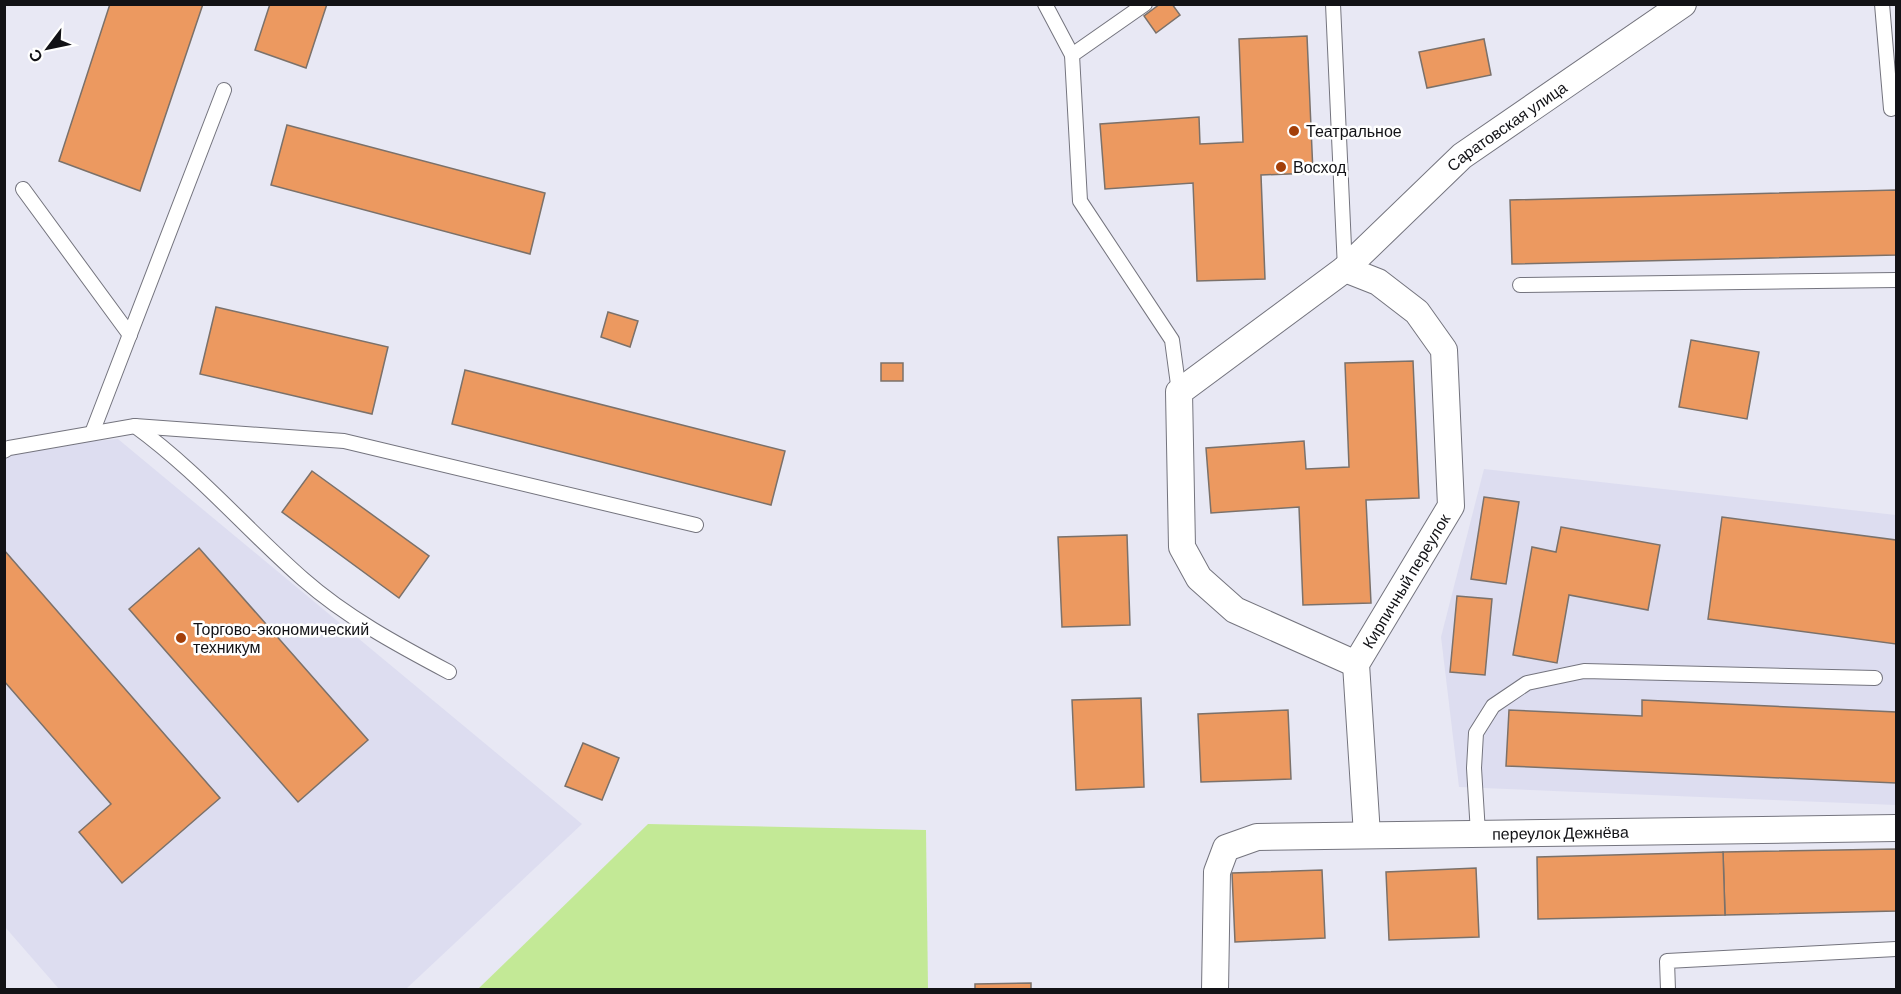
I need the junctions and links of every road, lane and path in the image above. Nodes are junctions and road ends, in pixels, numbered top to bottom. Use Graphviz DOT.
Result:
graph roads {
  1 [pos="1045,4"];
  2 [pos="1145,4"];
  3 [pos="1333,4"];
  4 [pos="1683,4"];
  5 [pos="1882,4"];
  6 [pos="1072,55"];
  7 [pos="224,90"];
  8 [pos="1891,109"];
  9 [pos="23,189"];
  10 [pos="1345,269"];
  11 [pos="1896,280"];
  12 [pos="1520,285"];
  13 [pos="130,335"];
  14 [pos="1179,392"];
  15 [pos="135,426"];
  16 [pos="92,433"];
  17 [pos="4,451"];
  18 [pos="696,525"];
  19 [pos="1356,664"];
  20 [pos="449,672"];
  21 [pos="1875,678"];
  22 [pos="1896,828"];
  23 [pos="1478,833"];
  24 [pos="1367,835"];
  25 [pos="1896,949"];
  26 [pos="1215,990"];
  27 [pos="1668,990"];
  1 -- 6 [label="lane"];
  2 -- 6 [label="lane"];
  3 -- 10 [label="lane"];
  4 -- 10 [label="street, Саратовская улица"];
  5 -- 8 [label="lane"];
  6 -- 14 [label="lane"];
  7 -- 13 [label="lane"];
  9 -- 13 [label="lane"];
  10 -- 14 [label="street, Саратовская улица"];
  10 -- 19 [label="street, Кирпичный переулок"];
  11 -- 12 [label="lane"];
  13 -- 16 [label="lane"];
  14 -- 19 [label="street"];
  15 -- 16 [label="lane"];
  15 -- 18 [label="lane"];
  15 -- 20 [label="lane"];
  16 -- 17 [label="lane"];
  19 -- 24 [label="street, Кирпичный переулок"];
  21 -- 23 [label="lane"];
  22 -- 23 [label="street, переулок Дежнёва"];
  23 -- 24 [label="street, переулок Дежнёва"];
  24 -- 26 [label="street, переулок Дежнёва"];
  25 -- 27 [label="lane"];
}
